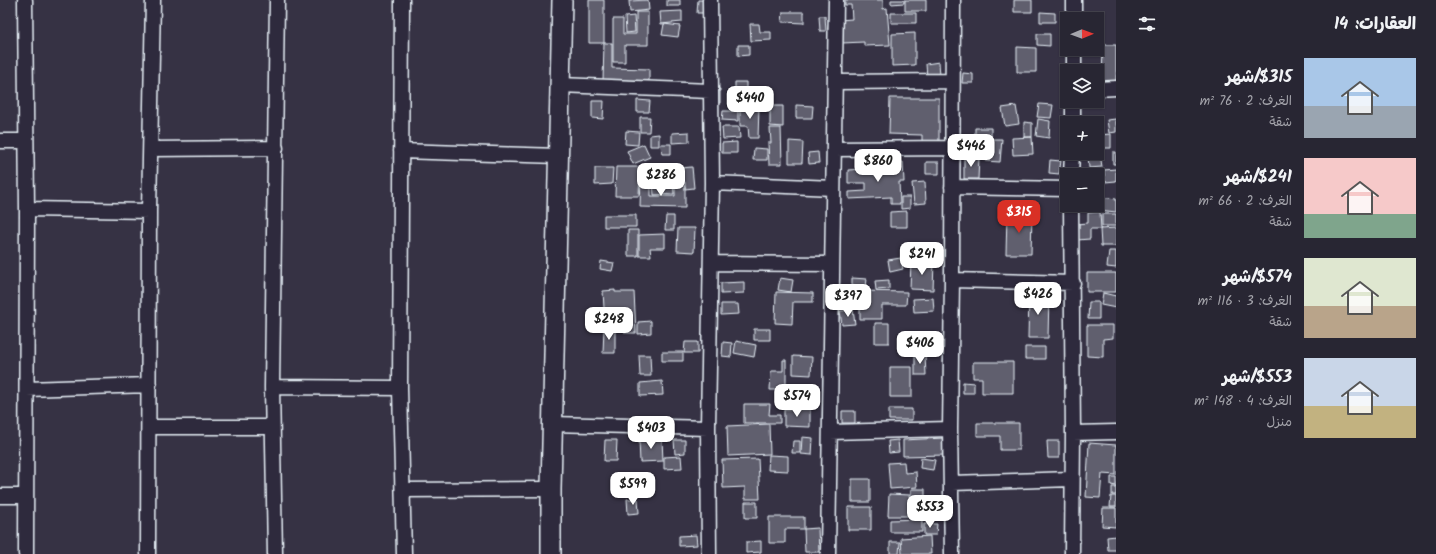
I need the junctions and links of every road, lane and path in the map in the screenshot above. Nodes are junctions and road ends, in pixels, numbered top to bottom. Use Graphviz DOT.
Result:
graph roads {
  1 [pos="25,0"];
  2 [pos="153,0"];
  3 [pos="277,0"];
  4 [pos="402,0"];
  5 [pos="562,0"];
  6 [pos="710,0"];
  7 [pos="836,0"];
  8 [pos="953,0"];
  9 [pos="1074,0"];
  10 [pos="1074,12"];
  11 [pos="952,81"];
  12 [pos="836,82"];
  13 [pos="560,85"];
  14 [pos="1116,88"];
  15 [pos="1104,89"];
  16 [pos="710,91"];
  17 [pos="26,141"];
  18 [pos="0,142"];
  19 [pos="276,148"];
  20 [pos="952,148"];
  21 [pos="151,149"];
  22 [pos="834,149"];
  23 [pos="401,151"];
  24 [pos="558,156"];
  25 [pos="712,183"];
  26 [pos="952,187"];
  27 [pos="833,188"];
  28 [pos="1060,188"];
  29 [pos="27,208"];
  30 [pos="149,211"];
  31 [pos="1071,212"];
  32 [pos="711,264"];
  33 [pos="832,264"];
  34 [pos="952,280"];
  35 [pos="1072,283"];
  36 [pos="149,385"];
  37 [pos="272,387"];
  38 [pos="400,388"];
  39 [pos="27,389"];
  40 [pos="552,424"];
  41 [pos="149,427"];
  42 [pos="272,427"];
  43 [pos="708,428"];
  44 [pos="950,429"];
  45 [pos="830,432"];
  46 [pos="1116,432"];
  47 [pos="1073,433"];
  48 [pos="1072,479"];
  49 [pos="952,483"];
  50 [pos="551,489"];
  51 [pos="403,490"];
  52 [pos="0,496"];
  53 [pos="26,496"];
  54 [pos="26,554"];
  55 [pos="148,554"];
  56 [pos="276,554"];
  57 [pos="404,554"];
  58 [pos="551,554"];
  59 [pos="709,554"];
  60 [pos="828,554"];
  61 [pos="952,554"];
  62 [pos="1072,554"];
  1 -- 17 [label="street"];
  2 -- 21 [label="street"];
  3 -- 19 [label="street"];
  4 -- 23 [label="street"];
  5 -- 13 [label="street"];
  6 -- 16 [label="street"];
  7 -- 12 [label="street"];
  8 -- 11 [label="street"];
  9 -- 10 [label="street"];
  11 -- 12 [label="street"];
  11 -- 20 [label="street"];
  12 -- 22 [label="street"];
  13 -- 16 [label="street"];
  13 -- 24 [label="street"];
  14 -- 15 [label="street"];
  16 -- 25 [label="street"];
  17 -- 18 [label="street"];
  17 -- 29 [label="street"];
  19 -- 21 [label="street"];
  19 -- 37 [label="street"];
  20 -- 22 [label="street"];
  20 -- 26 [label="street"];
  21 -- 30 [label="street"];
  22 -- 27 [label="street"];
  23 -- 24 [label="street"];
  23 -- 38 [label="street"];
  24 -- 40 [label="street"];
  25 -- 27 [label="street"];
  25 -- 32 [label="street"];
  26 -- 28 [label="street"];
  26 -- 34 [label="street"];
  27 -- 33 [label="street"];
  29 -- 30 [label="street"];
  29 -- 39 [label="street"];
  30 -- 36 [label="street"];
  31 -- 35 [label="street"];
  32 -- 33 [label="street"];
  32 -- 43 [label="street"];
  33 -- 45 [label="street"];
  34 -- 35 [label="street"];
  34 -- 44 [label="street"];
  35 -- 47 [label="street"];
  36 -- 39 [label="street"];
  36 -- 41 [label="street"];
  37 -- 38 [label="street"];
  37 -- 42 [label="street"];
  38 -- 51 [label="street"];
  39 -- 53 [label="street"];
  40 -- 43 [label="street"];
  40 -- 50 [label="street"];
  41 -- 42 [label="street"];
  41 -- 55 [label="street"];
  42 -- 56 [label="street"];
  43 -- 59 [label="street"];
  44 -- 45 [label="street"];
  44 -- 49 [label="street"];
  45 -- 60 [label="street"];
  46 -- 47 [label="street"];
  47 -- 48 [label="street"];
  48 -- 49 [label="street"];
  48 -- 62 [label="street"];
  49 -- 61 [label="street"];
  50 -- 51 [label="street"];
  50 -- 58 [label="street"];
  51 -- 57 [label="street"];
  52 -- 53 [label="street"];
  53 -- 54 [label="street"];
}
